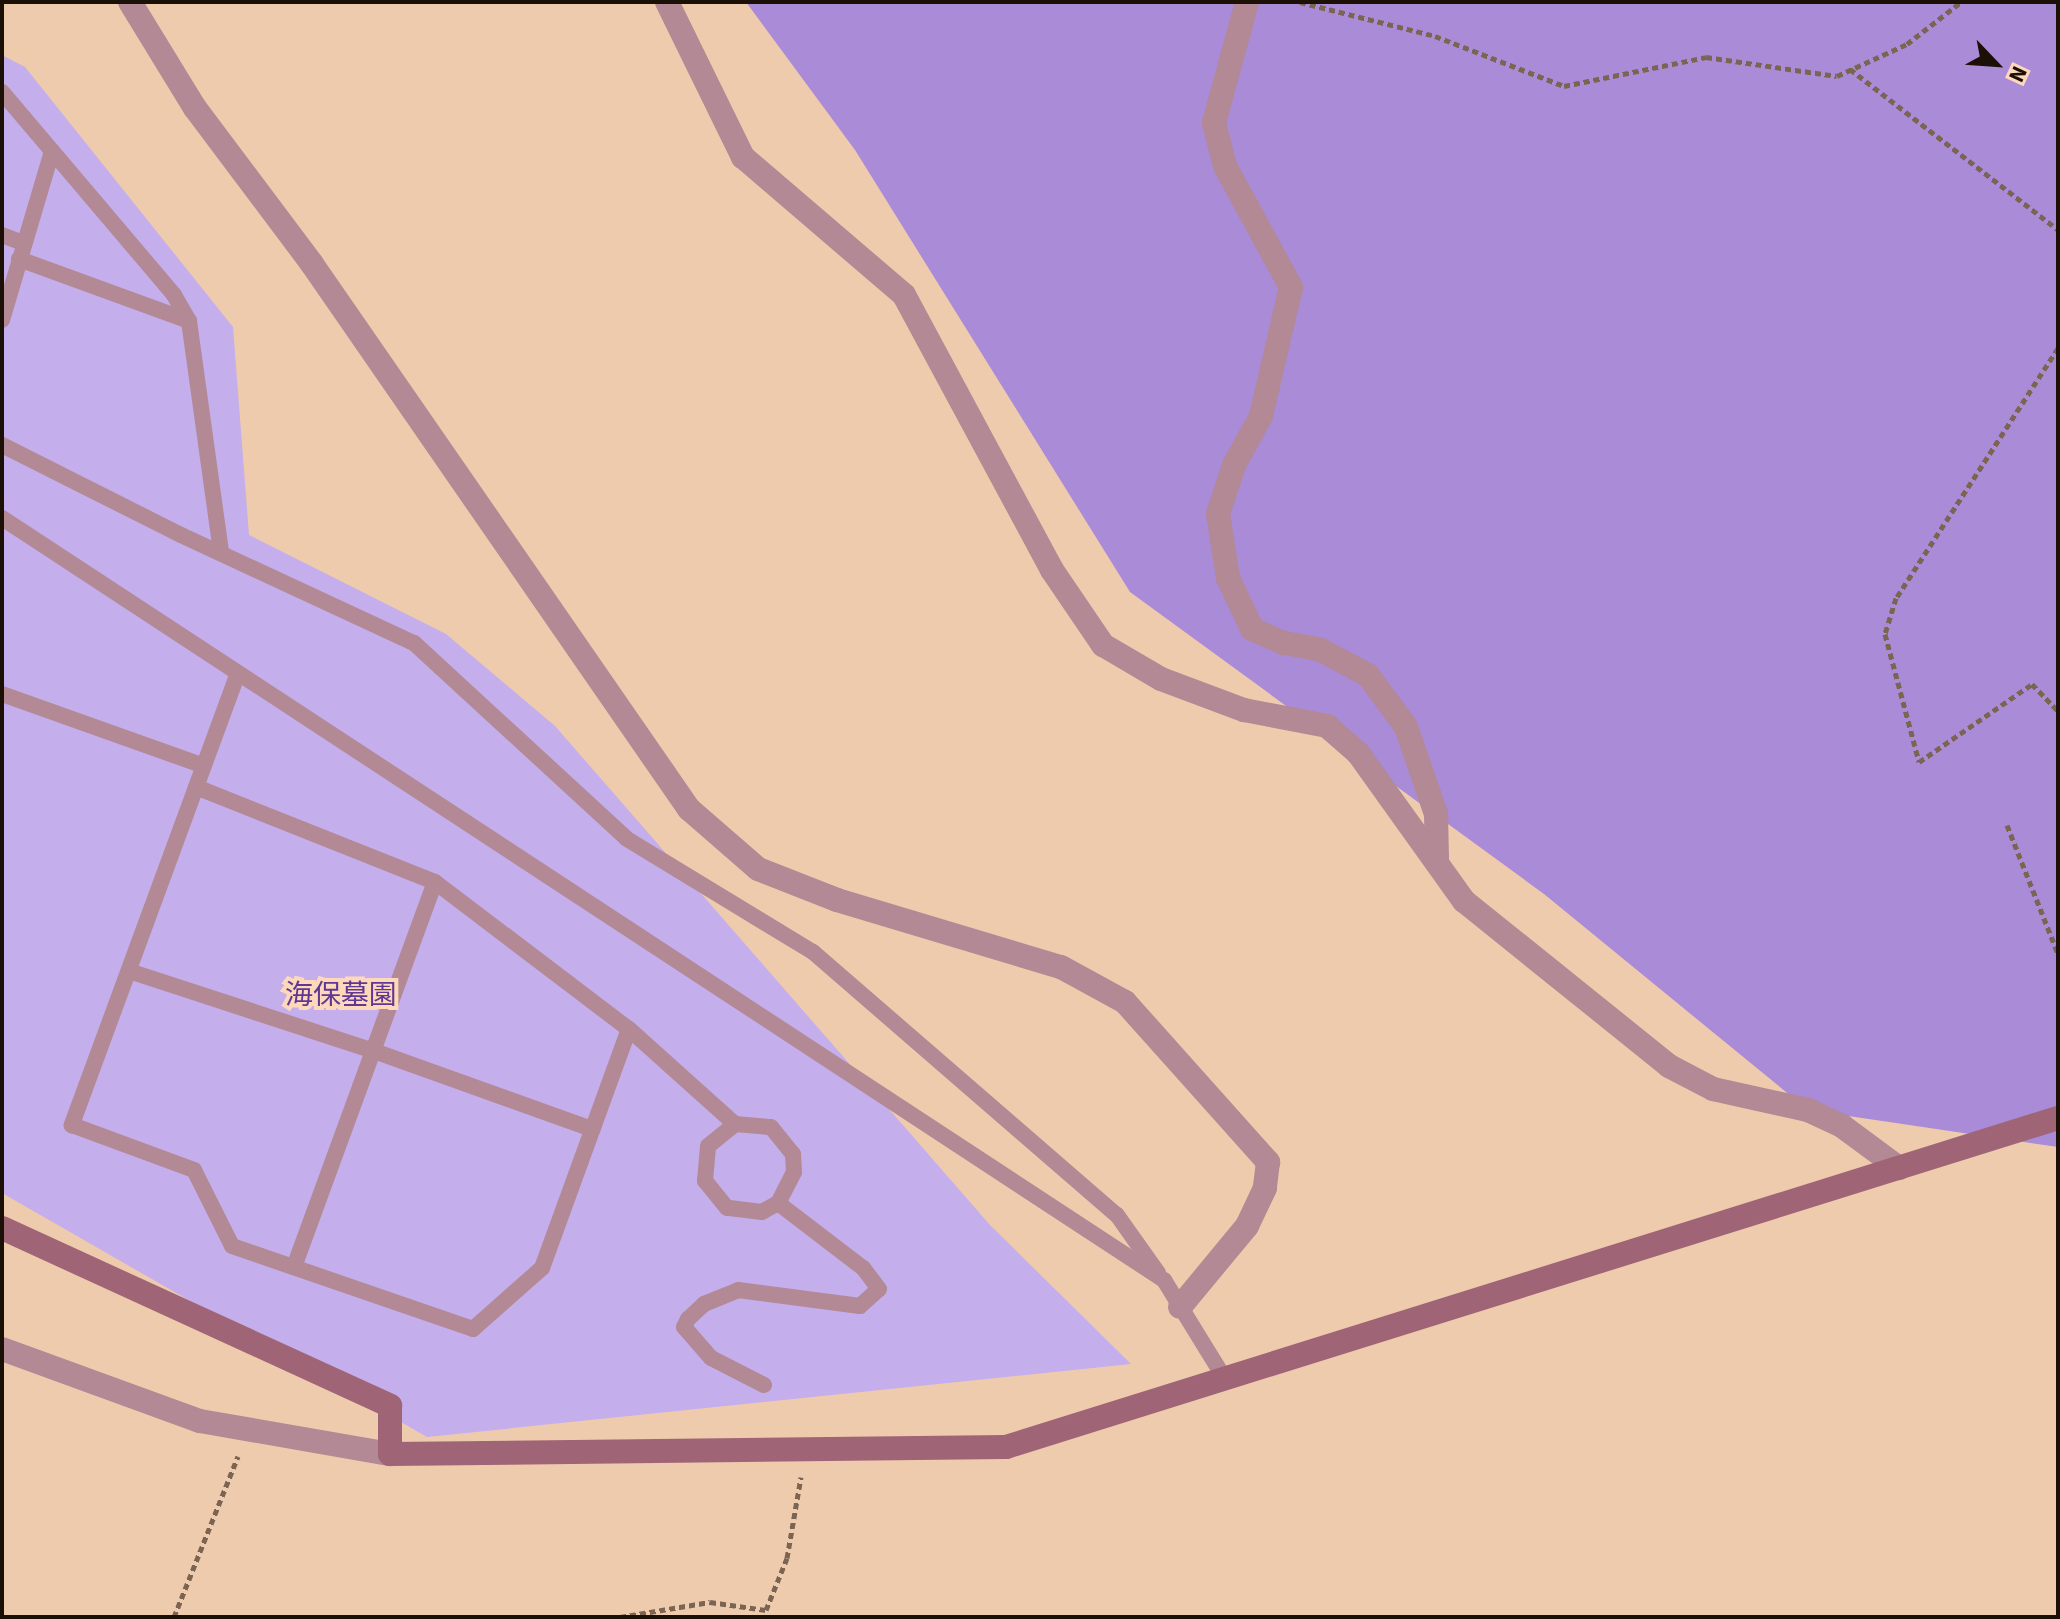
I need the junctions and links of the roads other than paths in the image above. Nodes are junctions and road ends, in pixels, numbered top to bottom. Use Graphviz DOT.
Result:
graph roads {
  1 [pos="130,2"];
  2 [pos="667,2"];
  3 [pos="1247,2"];
  4 [pos="2,92"];
  5 [pos="52,151"];
  6 [pos="2,235"];
  7 [pos="21,251"];
  8 [pos="2,320"];
  9 [pos="189,321"];
  10 [pos="2,445"];
  11 [pos="2,518"];
  12 [pos="221,553"];
  13 [pos="238,673"];
  14 [pos="2,694"];
  15 [pos="204,766"];
  16 [pos="196,787"];
  17 [pos="1437,859"];
  18 [pos="435,882"];
  19 [pos="129,971"];
  20 [pos="629,1029"];
  21 [pos="374,1051"];
  22 [pos="2058,1118"];
  23 [pos="735,1124"];
  24 [pos="592,1129"];
  25 [pos="1899,1168"];
  26 [pos="778,1203"];
  27 [pos="2,1228"];
  28 [pos="294,1267"];
  29 [pos="1164,1280"];
  30 [pos="1180,1307"];
  31 [pos="2,1349"];
  32 [pos="1225,1379"];
  33 [pos="764,1385"];
  34 [pos="390,1454"];
  1 -- 30 [label="street"];
  2 -- 17 [label="street"];
  3 -- 17 [label="street"];
  4 -- 5 [label="lane"];
  5 -- 7 [label="lane"];
  5 -- 9 [label="lane"];
  6 -- 7 [label="lane"];
  7 -- 8 [label="lane"];
  7 -- 9 [label="lane"];
  9 -- 12 [label="lane"];
  10 -- 12 [label="lane"];
  11 -- 13 [label="lane"];
  12 -- 29 [label="lane"];
  13 -- 15 [label="lane"];
  13 -- 29 [label="lane"];
  14 -- 15 [label="lane"];
  15 -- 16 [label="lane"];
  16 -- 18 [label="lane"];
  16 -- 19 [label="lane"];
  17 -- 25 [label="street"];
  18 -- 20 [label="lane"];
  18 -- 21 [label="lane"];
  19 -- 21 [label="lane"];
  19 -- 28 [label="lane"];
  20 -- 23 [label="lane"];
  20 -- 24 [label="lane"];
  21 -- 24 [label="lane"];
  21 -- 28 [label="lane"];
  22 -- 25 [label="street"];
  23 -- 26 [label="lane"];
  23 -- 26 [label="lane"];
  24 -- 28 [label="lane"];
  25 -- 32 [label="street"];
  26 -- 33 [label="lane"];
  27 -- 34 [label="street"];
  29 -- 30 [label="lane"];
  30 -- 32 [label="lane"];
  31 -- 34 [label="street"];
  32 -- 34 [label="street"];
}
